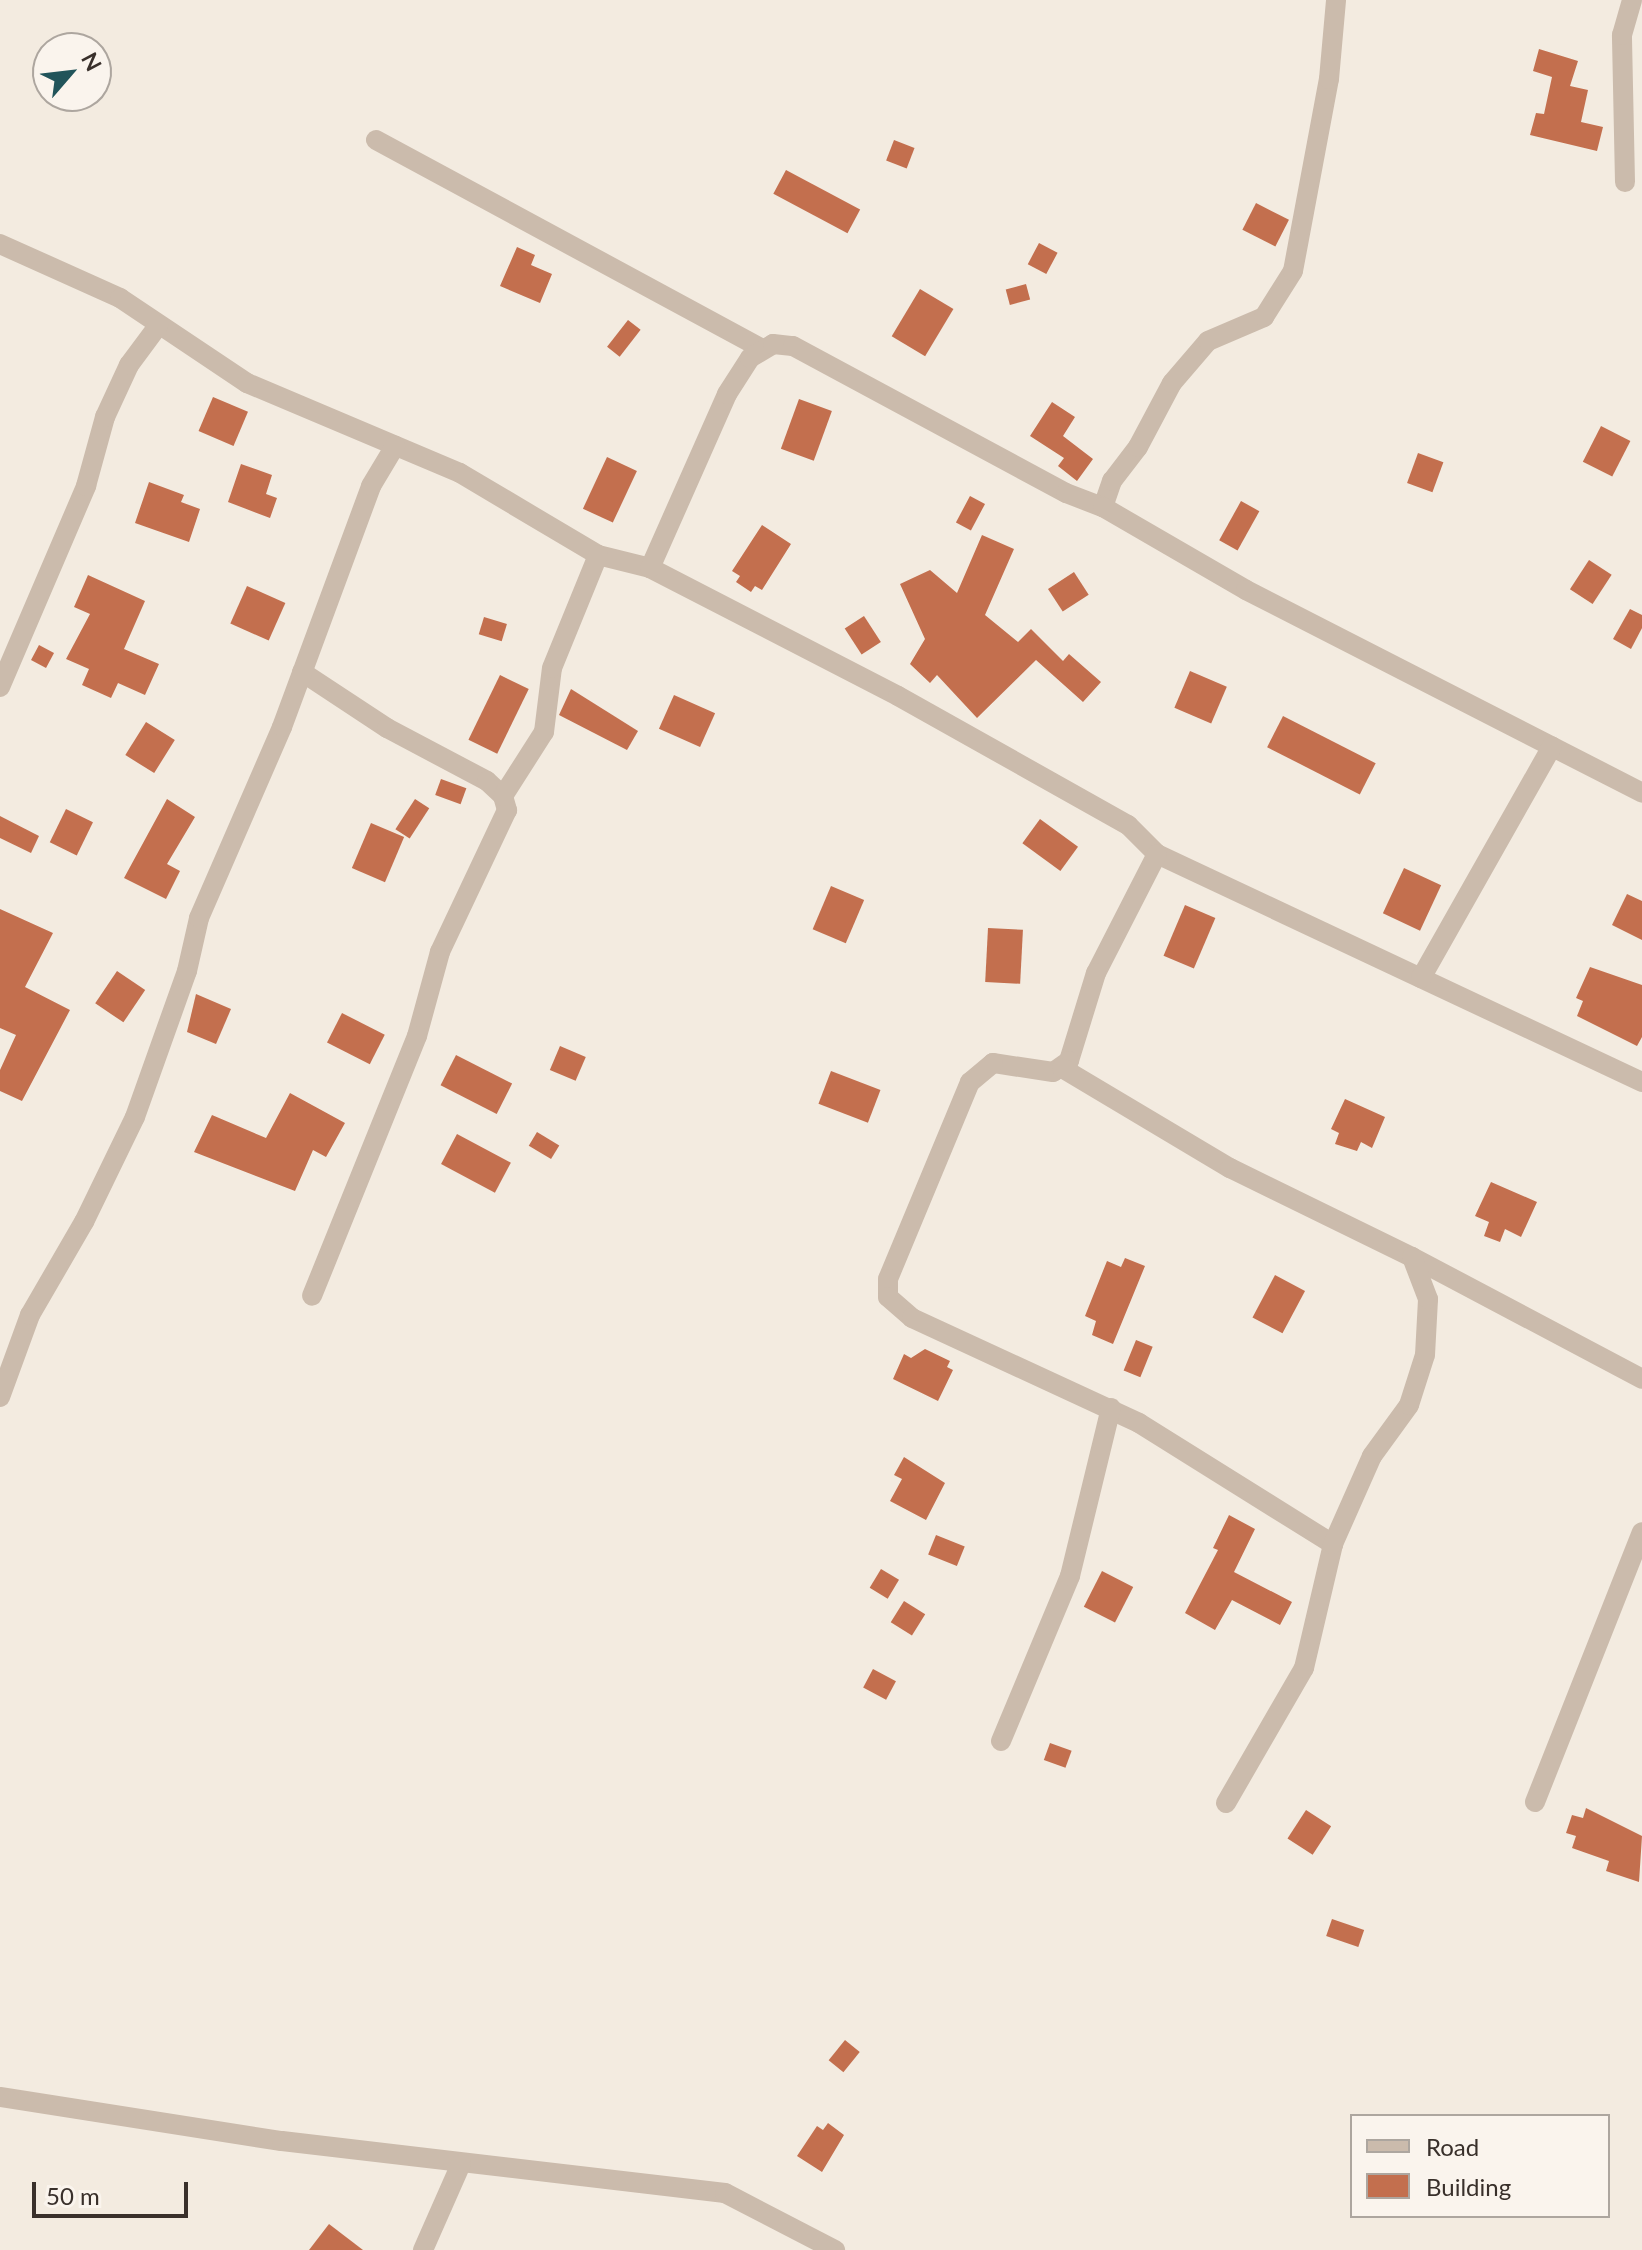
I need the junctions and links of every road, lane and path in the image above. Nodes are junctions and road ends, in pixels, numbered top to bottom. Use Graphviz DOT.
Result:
graph roads {
  1 [pos="1336,0"];
  2 [pos="1632,0"];
  3 [pos="376,140"];
  4 [pos="1625,182"];
  5 [pos="0,244"];
  6 [pos="158,326"];
  7 [pos="762,349"];
  8 [pos="395,446"];
  9 [pos="1103,507"];
  10 [pos="598,555"];
  11 [pos="650,568"];
  12 [pos="302,672"];
  13 [pos="0,687"];
  14 [pos="1552,746"];
  15 [pos="1642,793"];
  16 [pos="503,796"];
  17 [pos="1157,854"];
  18 [pos="1421,978"];
  19 [pos="1062,1068"];
  20 [pos="1642,1082"];
  21 [pos="1412,1257"];
  22 [pos="312,1296"];
  23 [pos="1642,1379"];
  24 [pos="0,1397"];
  25 [pos="1111,1408"];
  26 [pos="1642,1532"];
  27 [pos="1333,1544"];
  28 [pos="1001,1741"];
  29 [pos="1535,1802"];
  30 [pos="1226,1803"];
  31 [pos="0,2097"];
  32 [pos="461,2164"];
  33 [pos="423,2250"];
  34 [pos="835,2250"];
  1 -- 9 [label="street"];
  2 -- 4 [label="street"];
  3 -- 7 [label="street"];
  5 -- 6 [label="street"];
  6 -- 8 [label="street"];
  6 -- 13 [label="street"];
  7 -- 9 [label="street"];
  7 -- 11 [label="street"];
  8 -- 10 [label="street"];
  8 -- 12 [label="street"];
  9 -- 14 [label="street"];
  10 -- 11 [label="street"];
  10 -- 16 [label="street"];
  11 -- 17 [label="street"];
  12 -- 16 [label="street"];
  12 -- 24 [label="street"];
  14 -- 15 [label="street"];
  14 -- 18 [label="street"];
  16 -- 22 [label="street"];
  17 -- 18 [label="street"];
  17 -- 19 [label="street"];
  18 -- 20 [label="street"];
  19 -- 21 [label="street"];
  19 -- 25 [label="street"];
  21 -- 23 [label="street"];
  21 -- 27 [label="street"];
  25 -- 27 [label="street"];
  25 -- 28 [label="street"];
  26 -- 29 [label="street"];
  27 -- 30 [label="street"];
  31 -- 32 [label="street"];
  32 -- 33 [label="street"];
  32 -- 34 [label="street"];
}
